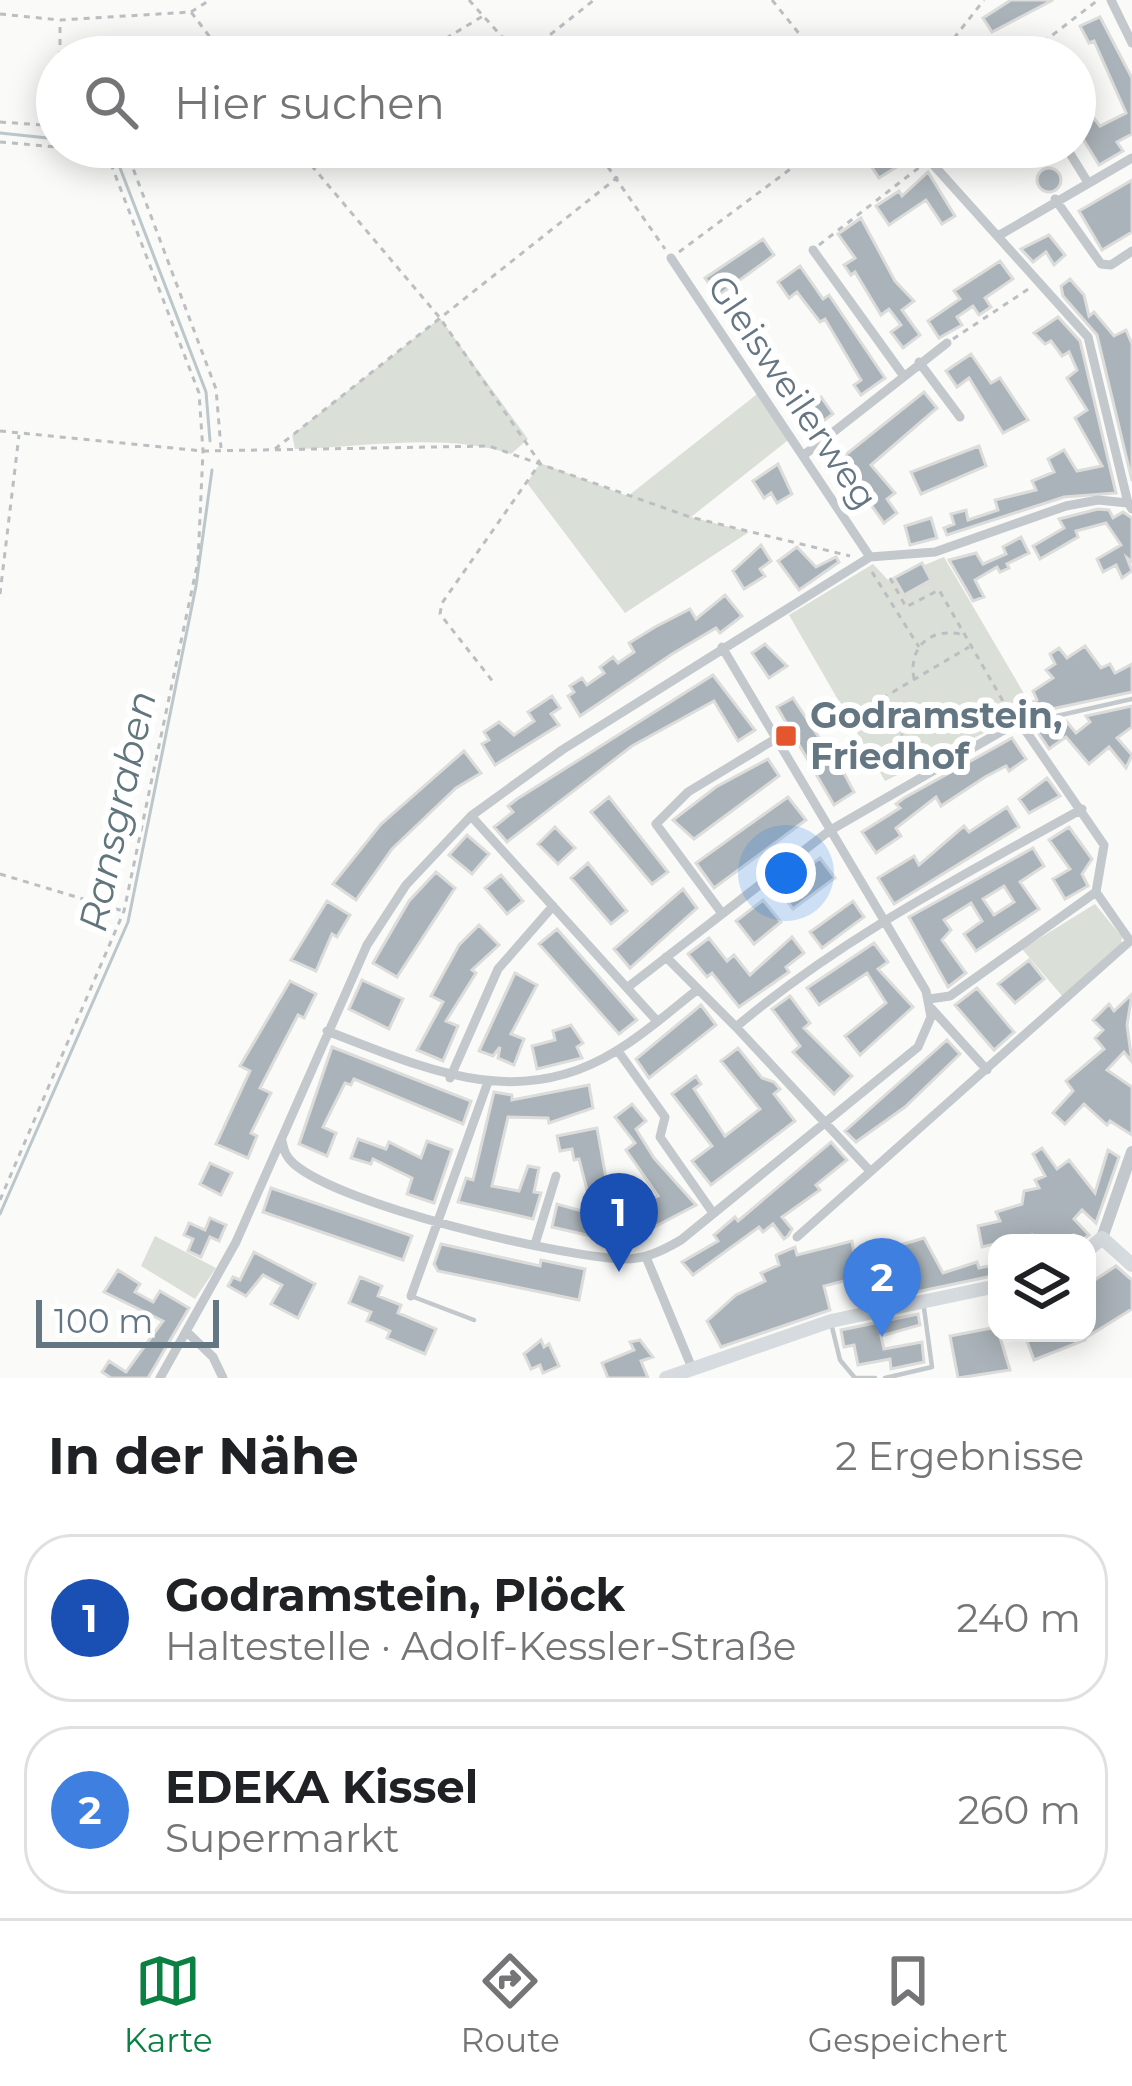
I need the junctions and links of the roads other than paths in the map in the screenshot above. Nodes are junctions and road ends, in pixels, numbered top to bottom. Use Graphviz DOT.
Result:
graph roads {
  1 [pos="1111,0"];
  2 [pos="1132,43"];
  3 [pos="1132,158"];
  4 [pos="936,168"];
  5 [pos="1079,168"];
  6 [pos="1087,181"];
  7 [pos="1055,199"];
  8 [pos="998,236"];
  9 [pos="813,250"];
  10 [pos="1132,251"];
  11 [pos="671,258"];
  12 [pos="947,343"];
  13 [pos="920,362"];
  14 [pos="903,375"];
  15 [pos="960,417"];
  16 [pos="804,455"];
  17 [pos="1130,506"];
  18 [pos="869,562"];
  19 [pos="722,646"];
  20 [pos="1132,699"];
  21 [pos="1017,721"];
  22 [pos="777,738"];
  23 [pos="1082,808"];
  24 [pos="471,816"];
  25 [pos="830,831"];
  26 [pos="1096,892"];
  27 [pos="553,906"];
  28 [pos="721,912"];
  29 [pos="883,920"];
  30 [pos="666,958"];
  31 [pos="628,987"];
  32 [pos="698,990"];
  33 [pos="930,1003"];
  34 [pos="656,1021"];
  35 [pos="736,1028"];
  36 [pos="327,1031"];
  37 [pos="618,1051"];
  38 [pos="987,1070"];
  39 [pos="450,1078"];
  40 [pos="488,1082"];
  41 [pos="825,1124"];
  42 [pos="282,1141"];
  43 [pos="1132,1152"];
  44 [pos="870,1171"];
  45 [pos="556,1176"];
  46 [pos="713,1214"];
  47 [pos="439,1220"];
  48 [pos="797,1237"];
  49 [pos="1102,1238"];
  50 [pos="1096,1243"];
  51 [pos="535,1244"];
  52 [pos="646,1257"];
  53 [pos="1132,1264"];
  54 [pos="988,1288"];
  55 [pos="411,1297"];
  56 [pos="923,1302"];
  57 [pos="474,1320"];
  58 [pos="831,1321"];
  59 [pos="188,1333"];
  60 [pos="692,1368"];
  61 [pos="160,1378"];
  62 [pos="223,1378"];
  63 [pos="666,1378"];
  64 [pos="875,1378"];
  65 [pos="885,1378"];
  1 -- 2 [label="street"];
  3 -- 6 [label="street"];
  4 -- 8 [label="street"];
  5 -- 6 [label="street"];
  6 -- 7 [label="street"];
  7 -- 8 [label="street"];
  7 -- 10 [label="street"];
  8 -- 17 [label="street"];
  9 -- 14 [label="street"];
  11 -- 16 [label="street, Gleisweilerweg"];
  12 -- 13 [label="street"];
  13 -- 14 [label="street"];
  13 -- 15 [label="street"];
  14 -- 16 [label="street"];
  16 -- 18 [label="street, Gleisweilerweg"];
  17 -- 18 [label="street"];
  18 -- 19 [label="street"];
  19 -- 22 [label="street"];
  19 -- 24 [label="street"];
  20 -- 21 [label="lane"];
  21 -- 23 [label="street"];
  21 -- 25 [label="street"];
  22 -- 25 [label="street"];
  22 -- 28 [label="street"];
  23 -- 26 [label="street"];
  23 -- 29 [label="street"];
  24 -- 27 [label="street"];
  24 -- 36 [label="street"];
  25 -- 28 [label="street"];
  25 -- 29 [label="street"];
  26 -- 33 [label="street"];
  26 -- 38 [label="street"];
  27 -- 31 [label="street"];
  27 -- 39 [label="street"];
  28 -- 30 [label="street"];
  29 -- 33 [label="street"];
  29 -- 35 [label="street"];
  30 -- 31 [label="street"];
  30 -- 32 [label="street"];
  31 -- 34 [label="street"];
  32 -- 34 [label="street"];
  32 -- 35 [label="street"];
  33 -- 38 [label="street"];
  33 -- 41 [label="street"];
  34 -- 37 [label="street"];
  35 -- 41 [label="street"];
  36 -- 39 [label="street"];
  36 -- 42 [label="street"];
  37 -- 40 [label="street"];
  37 -- 46 [label="street"];
  38 -- 44 [label="street"];
  39 -- 40 [label="street"];
  40 -- 47 [label="street"];
  41 -- 44 [label="street"];
  41 -- 46 [label="street"];
  42 -- 47 [label="street"];
  42 -- 59 [label="street"];
  43 -- 49 [label="street"];
  44 -- 48 [label="street"];
  45 -- 51 [label="street"];
  46 -- 52 [label="street"];
  47 -- 51 [label="street"];
  47 -- 55 [label="street"];
  49 -- 50 [label="main road"];
  49 -- 53 [label="main road"];
  51 -- 52 [label="street"];
  52 -- 60 [label="street"];
  54 -- 56 [label="main road"];
  55 -- 57 [label="lane"];
  56 -- 58 [label="main road"];
  56 -- 65 [label="lane"];
  58 -- 60 [label="main road"];
  58 -- 64 [label="lane"];
  59 -- 61 [label="street"];
  59 -- 62 [label="street"];
  60 -- 63 [label="main road"];
}
